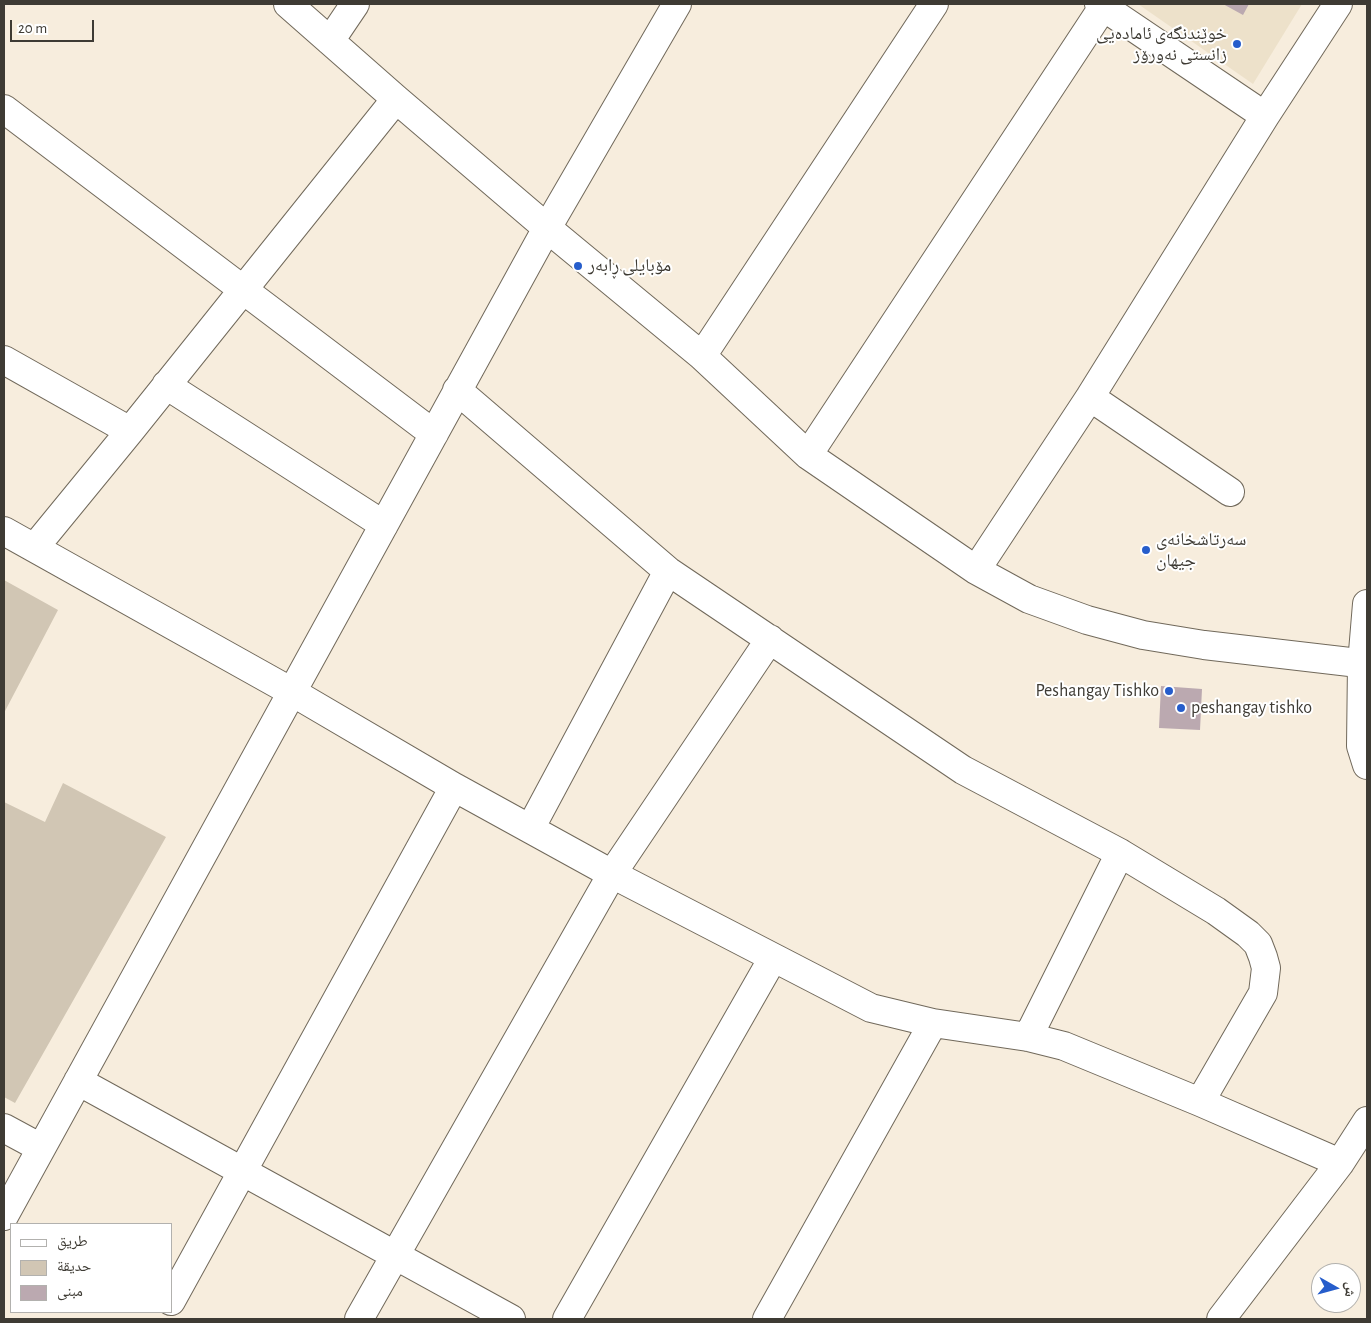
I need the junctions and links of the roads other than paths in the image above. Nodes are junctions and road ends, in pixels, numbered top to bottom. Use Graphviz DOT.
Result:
graph roads {
  1 [pos="288,4"];
  2 [pos="355,4"];
  3 [pos="677,4"];
  4 [pos="934,4"];
  5 [pos="1338,4"];
  6 [pos="1101,5"];
  7 [pos="330,41"];
  8 [pos="396,99"];
  9 [pos="4,109"];
  10 [pos="1265,116"];
  11 [pos="546,228"];
  12 [pos="244,290"];
  13 [pos="702,356"];
  14 [pos="4,360"];
  15 [pos="166,385"];
  16 [pos="457,390"];
  17 [pos="1090,396"];
  18 [pos="130,431"];
  19 [pos="434,434"];
  20 [pos="808,455"];
  21 [pos="1230,492"];
  22 [pos="384,525"];
  23 [pos="4,530"];
  24 [pos="35,547"];
  25 [pos="976,570"];
  26 [pos="668,571"];
  27 [pos="1367,604"];
  28 [pos="770,639"];
  29 [pos="1365,664"];
  30 [pos="292,692"];
  31 [pos="1367,765"];
  32 [pos="454,787"];
  33 [pos="530,829"];
  34 [pos="1120,853"];
  35 [pos="612,874"];
  36 [pos="773,958"];
  37 [pos="933,1023"];
  38 [pos="1028,1036"];
  39 [pos="78,1081"];
  40 [pos="1200,1102"];
  41 [pos="1367,1121"];
  42 [pos="4,1128"];
  43 [pos="41,1148"];
  44 [pos="1340,1163"];
  45 [pos="242,1172"];
  46 [pos="4,1216"];
  47 [pos="394,1255"];
  48 [pos="172,1299"];
  49 [pos="359,1319"];
  50 [pos="511,1319"];
  51 [pos="567,1319"];
  52 [pos="767,1319"];
  53 [pos="1221,1319"];
  1 -- 7 [label="street"];
  2 -- 7 [label="street"];
  3 -- 11 [label="street"];
  4 -- 13 [label="street"];
  5 -- 10 [label="street"];
  6 -- 10 [label="street"];
  6 -- 20 [label="street"];
  7 -- 8 [label="street"];
  8 -- 11 [label="street"];
  8 -- 12 [label="street"];
  9 -- 12 [label="street"];
  10 -- 17 [label="street"];
  11 -- 13 [label="street"];
  11 -- 16 [label="street"];
  12 -- 15 [label="street"];
  12 -- 19 [label="street"];
  13 -- 20 [label="street"];
  14 -- 18 [label="street"];
  15 -- 18 [label="street"];
  15 -- 22 [label="street"];
  16 -- 19 [label="street"];
  16 -- 26 [label="street"];
  17 -- 21 [label="street"];
  17 -- 25 [label="street"];
  18 -- 24 [label="street"];
  19 -- 22 [label="street"];
  20 -- 25 [label="street"];
  22 -- 30 [label="street"];
  23 -- 24 [label="street"];
  24 -- 30 [label="street"];
  25 -- 29 [label="street"];
  26 -- 28 [label="street"];
  26 -- 33 [label="street"];
  27 -- 29 [label="street"];
  28 -- 34 [label="street"];
  28 -- 35 [label="street"];
  29 -- 31 [label="street"];
  30 -- 32 [label="street"];
  30 -- 39 [label="street"];
  32 -- 33 [label="street"];
  32 -- 45 [label="street"];
  33 -- 35 [label="street"];
  34 -- 38 [label="street"];
  34 -- 40 [label="street"];
  35 -- 36 [label="street"];
  35 -- 47 [label="street"];
  36 -- 37 [label="street"];
  36 -- 51 [label="street"];
  37 -- 38 [label="street"];
  37 -- 52 [label="street"];
  38 -- 40 [label="street"];
  39 -- 43 [label="street"];
  39 -- 45 [label="street"];
  40 -- 44 [label="street"];
  41 -- 44 [label="street"];
  42 -- 43 [label="street"];
  43 -- 46 [label="street"];
  44 -- 53 [label="street"];
  45 -- 47 [label="street"];
  45 -- 48 [label="street"];
  47 -- 49 [label="street"];
  47 -- 50 [label="street"];
}
